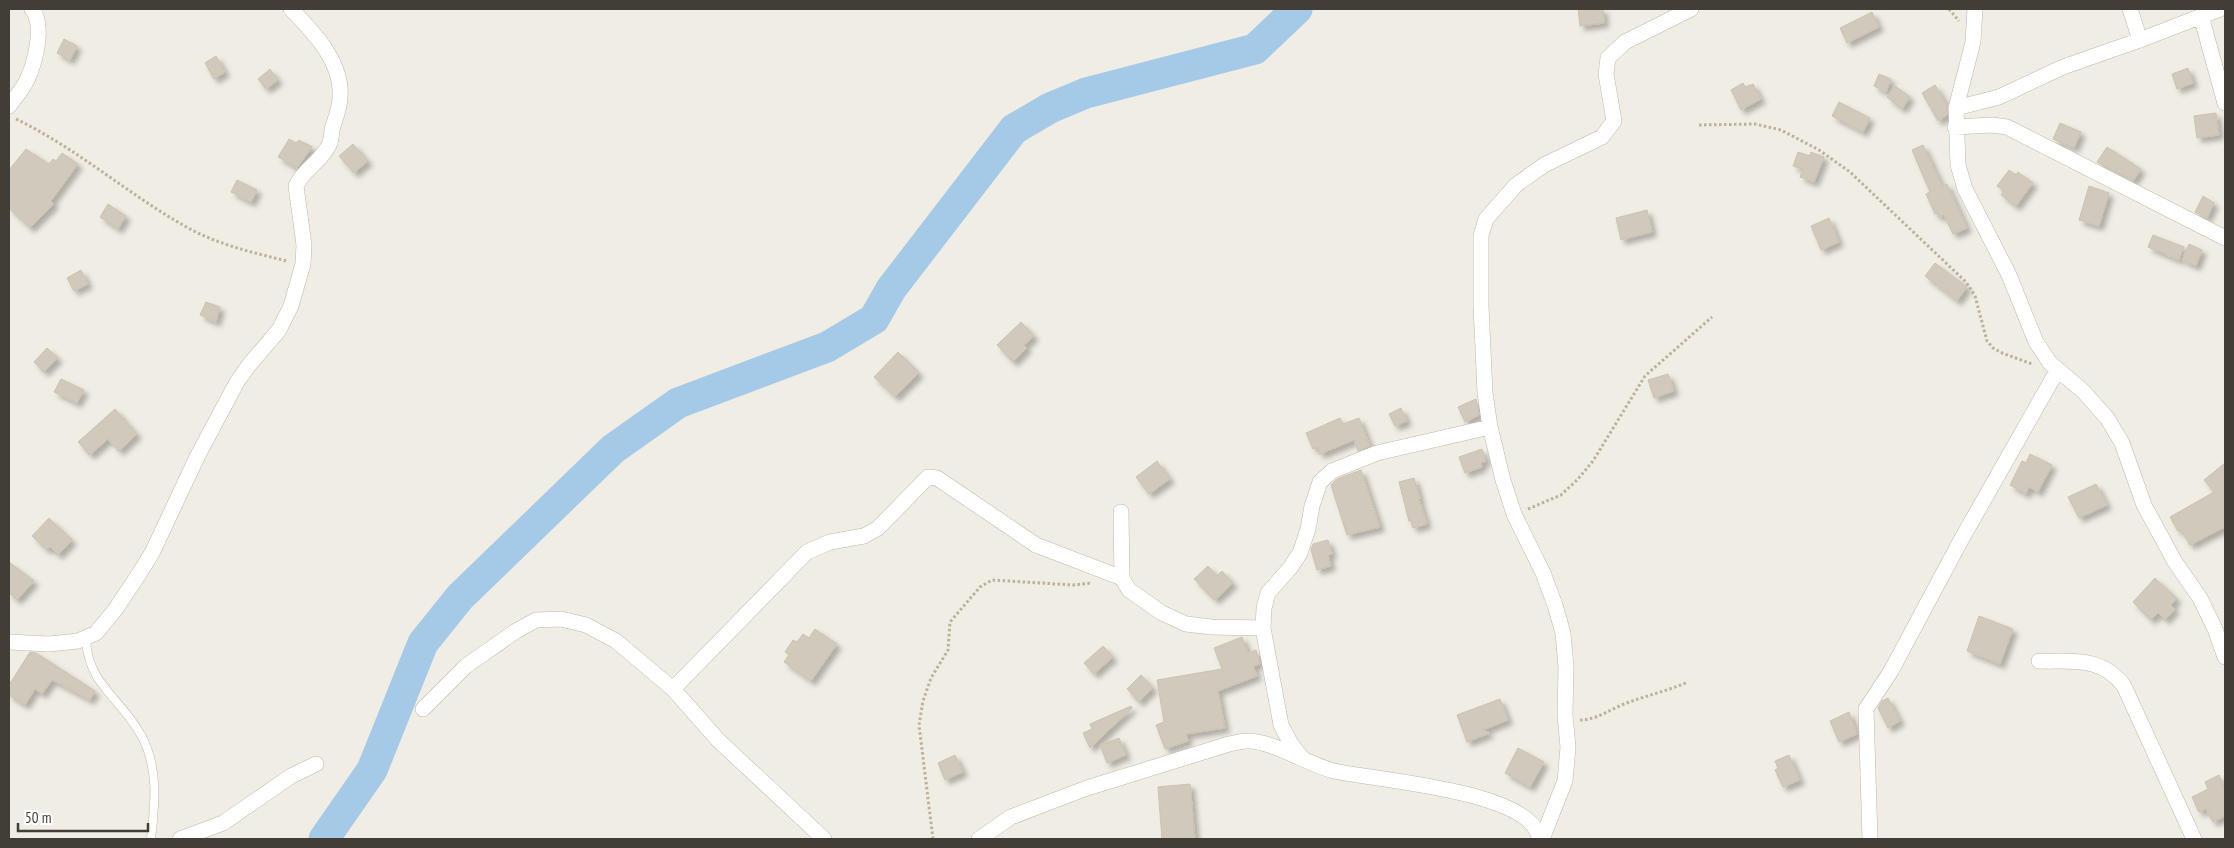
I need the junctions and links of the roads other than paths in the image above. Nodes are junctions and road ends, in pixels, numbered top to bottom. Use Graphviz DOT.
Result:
graph roads {
  1 [pos="32,9"];
  2 [pos="291,9"];
  3 [pos="1691,9"];
  4 [pos="1975,9"];
  5 [pos="2130,9"];
  6 [pos="2220,9"];
  7 [pos="2201,16"];
  8 [pos="2140,40"];
  9 [pos="2225,103"];
  10 [pos="9,106"];
  11 [pos="1956,108"];
  12 [pos="1955,127"];
  13 [pos="2225,238"];
  14 [pos="2054,367"];
  15 [pos="1490,426"];
  16 [pos="1120,512"];
  17 [pos="1117,575"];
  18 [pos="1263,628"];
  19 [pos="86,638"];
  20 [pos="9,642"];
  21 [pos="2225,657"];
  22 [pos="2039,661"];
  23 [pos="673,689"];
  24 [pos="422,709"];
  25 [pos="1303,760"];
  26 [pos="316,764"];
  27 [pos="151,839"];
  28 [pos="180,839"];
  29 [pos="824,839"];
  30 [pos="979,839"];
  31 [pos="1541,839"];
  32 [pos="1870,839"];
  33 [pos="2194,839"];
  1 -- 10 [label="street"];
  2 -- 19 [label="street"];
  3 -- 15 [label="street"];
  4 -- 11 [label="street"];
  5 -- 8 [label="street"];
  6 -- 7 [label="street"];
  7 -- 8 [label="street"];
  7 -- 9 [label="street"];
  8 -- 11 [label="street"];
  11 -- 12 [label="street"];
  12 -- 13 [label="street"];
  12 -- 14 [label="street"];
  14 -- 21 [label="street"];
  14 -- 32 [label="street"];
  15 -- 18 [label="street"];
  15 -- 31 [label="street"];
  16 -- 17 [label="street"];
  17 -- 18 [label="street"];
  17 -- 23 [label="street"];
  18 -- 25 [label="street"];
  19 -- 20 [label="street"];
  19 -- 27 [label="lane"];
  22 -- 33 [label="street"];
  23 -- 24 [label="street"];
  23 -- 29 [label="street"];
  25 -- 30 [label="street"];
  25 -- 31 [label="street"];
  26 -- 28 [label="street"];
}
